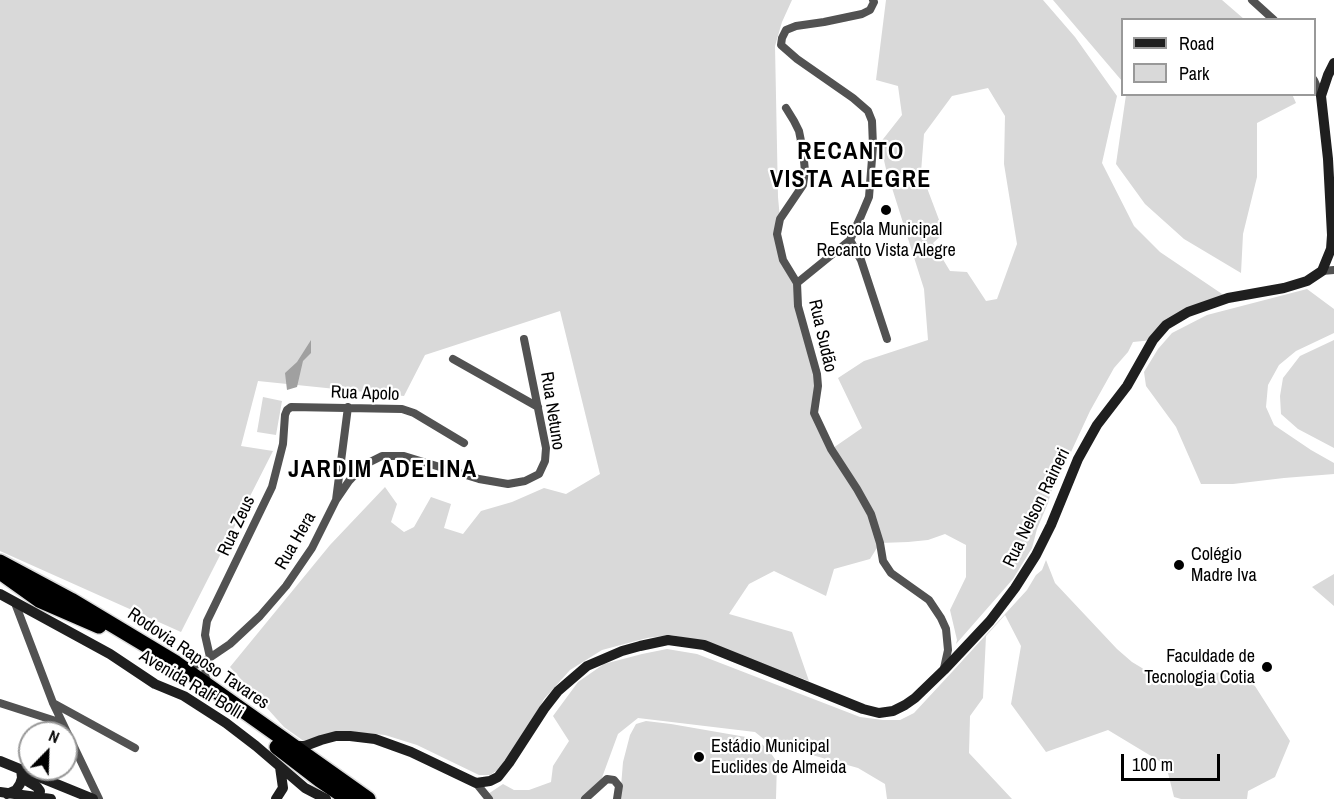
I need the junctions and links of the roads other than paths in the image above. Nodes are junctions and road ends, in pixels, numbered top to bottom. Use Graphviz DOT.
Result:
graph roads {
  1 [pos="873,0"];
  2 [pos="1252,0"];
  3 [pos="1272,18"];
  4 [pos="1334,63"];
  5 [pos="1316,85"];
  6 [pos="1321,96"];
  7 [pos="786,108"];
  8 [pos="849,240"];
  9 [pos="1334,270"];
  10 [pos="1322,271"];
  11 [pos="797,283"];
  12 [pos="524,339"];
  13 [pos="887,339"];
  14 [pos="453,359"];
  15 [pos="538,406"];
  16 [pos="291,407"];
  17 [pos="348,407"];
  18 [pos="464,442"];
  19 [pos="336,500"];
  20 [pos="0,562"];
  21 [pos="0,570"];
  22 [pos="0,594"];
  23 [pos="15,601"];
  24 [pos="210,657"];
  25 [pos="178,665"];
  26 [pos="944,670"];
  27 [pos="208,686"];
  28 [pos="0,703"];
  29 [pos="53,703"];
  30 [pos="56,721"];
  31 [pos="61,721"];
  32 [pos="321,740"];
  33 [pos="293,746"];
  34 [pos="135,748"];
  35 [pos="78,756"];
  36 [pos="0,762"];
  37 [pos="321,766"];
  38 [pos="280,767"];
  39 [pos="18,772"];
  40 [pos="19,781"];
  41 [pos="30,781"];
  42 [pos="41,781"];
  43 [pos="299,783"];
  44 [pos="476,783"];
  45 [pos="283,788"];
  46 [pos="4,793"];
  47 [pos="42,799"];
  48 [pos="93,799"];
  49 [pos="99,799"];
  50 [pos="276,799"];
  51 [pos="326,799"];
  52 [pos="348,799"];
  53 [pos="368,799"];
  54 [pos="489,799"];
  55 [pos="585,799"];
  56 [pos="617,799"];
  1 -- 8 [label="street, Rua Sudão"];
  2 -- 3 [label="street"];
  4 -- 6 [label="main road"];
  5 -- 6 [label="street"];
  6 -- 10 [label="main road"];
  7 -- 11 [label="street"];
  8 -- 11 [label="street, Rua Sudão"];
  8 -- 13 [label="street"];
  9 -- 10 [label="street"];
  10 -- 26 [label="main road, Rua Nelson Raineri"];
  11 -- 26 [label="street, Rua Sudão"];
  12 -- 15 [label="street, Rua Netuno"];
  14 -- 15 [label="street"];
  15 -- 19 [label="street, Rua Netuno"];
  16 -- 17 [label="street, Rua Apolo"];
  16 -- 24 [label="street, Rua Zeus"];
  17 -- 18 [label="street, Rua Apolo"];
  17 -- 19 [label="street, Rua Hera"];
  19 -- 24 [label="street, Rua Hera"];
  20 -- 25 [label="highway, Rodovia Raposo Tavares"];
  21 -- 52 [label="highway, Rodovia Raposo Tavares"];
  22 -- 23 [label="main road, Avenida Ralf Bolli"];
  23 -- 29 [label="street"];
  23 -- 38 [label="main road, Avenida Ralf Bolli"];
  24 -- 25 [label="street, Rua Hera"];
  24 -- 27 [label="street, Rua Zeus"];
  25 -- 27 [label="highway, Rodovia Raposo Tavares"];
  26 -- 44 [label="main road, Rua Nelson Raineri"];
  27 -- 33 [label="highway, Rodovia Raposo Tavares"];
  28 -- 30 [label="street"];
  29 -- 31 [label="street"];
  29 -- 34 [label="street"];
  32 -- 33 [label="main road"];
  32 -- 37 [label="main road"];
  32 -- 44 [label="main road"];
  33 -- 37 [label="highway, Rodovia Raposo Tavares"];
  35 -- 49 [label="street"];
  36 -- 39 [label="main road"];
  37 -- 53 [label="highway, Rodovia Raposo Tavares"];
  38 -- 43 [label="main road, Avenida Ralf Bolli"];
  38 -- 45 [label="main road"];
  40 -- 46 [label="main road"];
  41 -- 47 [label="main road"];
  42 -- 48 [label="main road"];
  43 -- 45 [label="main road"];
  43 -- 51 [label="main road, Avenida Ralf Bolli"];
  44 -- 54 [label="street"];
  45 -- 50 [label="main road"];
  46 -- 47 [label="main road"];
  55 -- 56 [label="street"];
}
